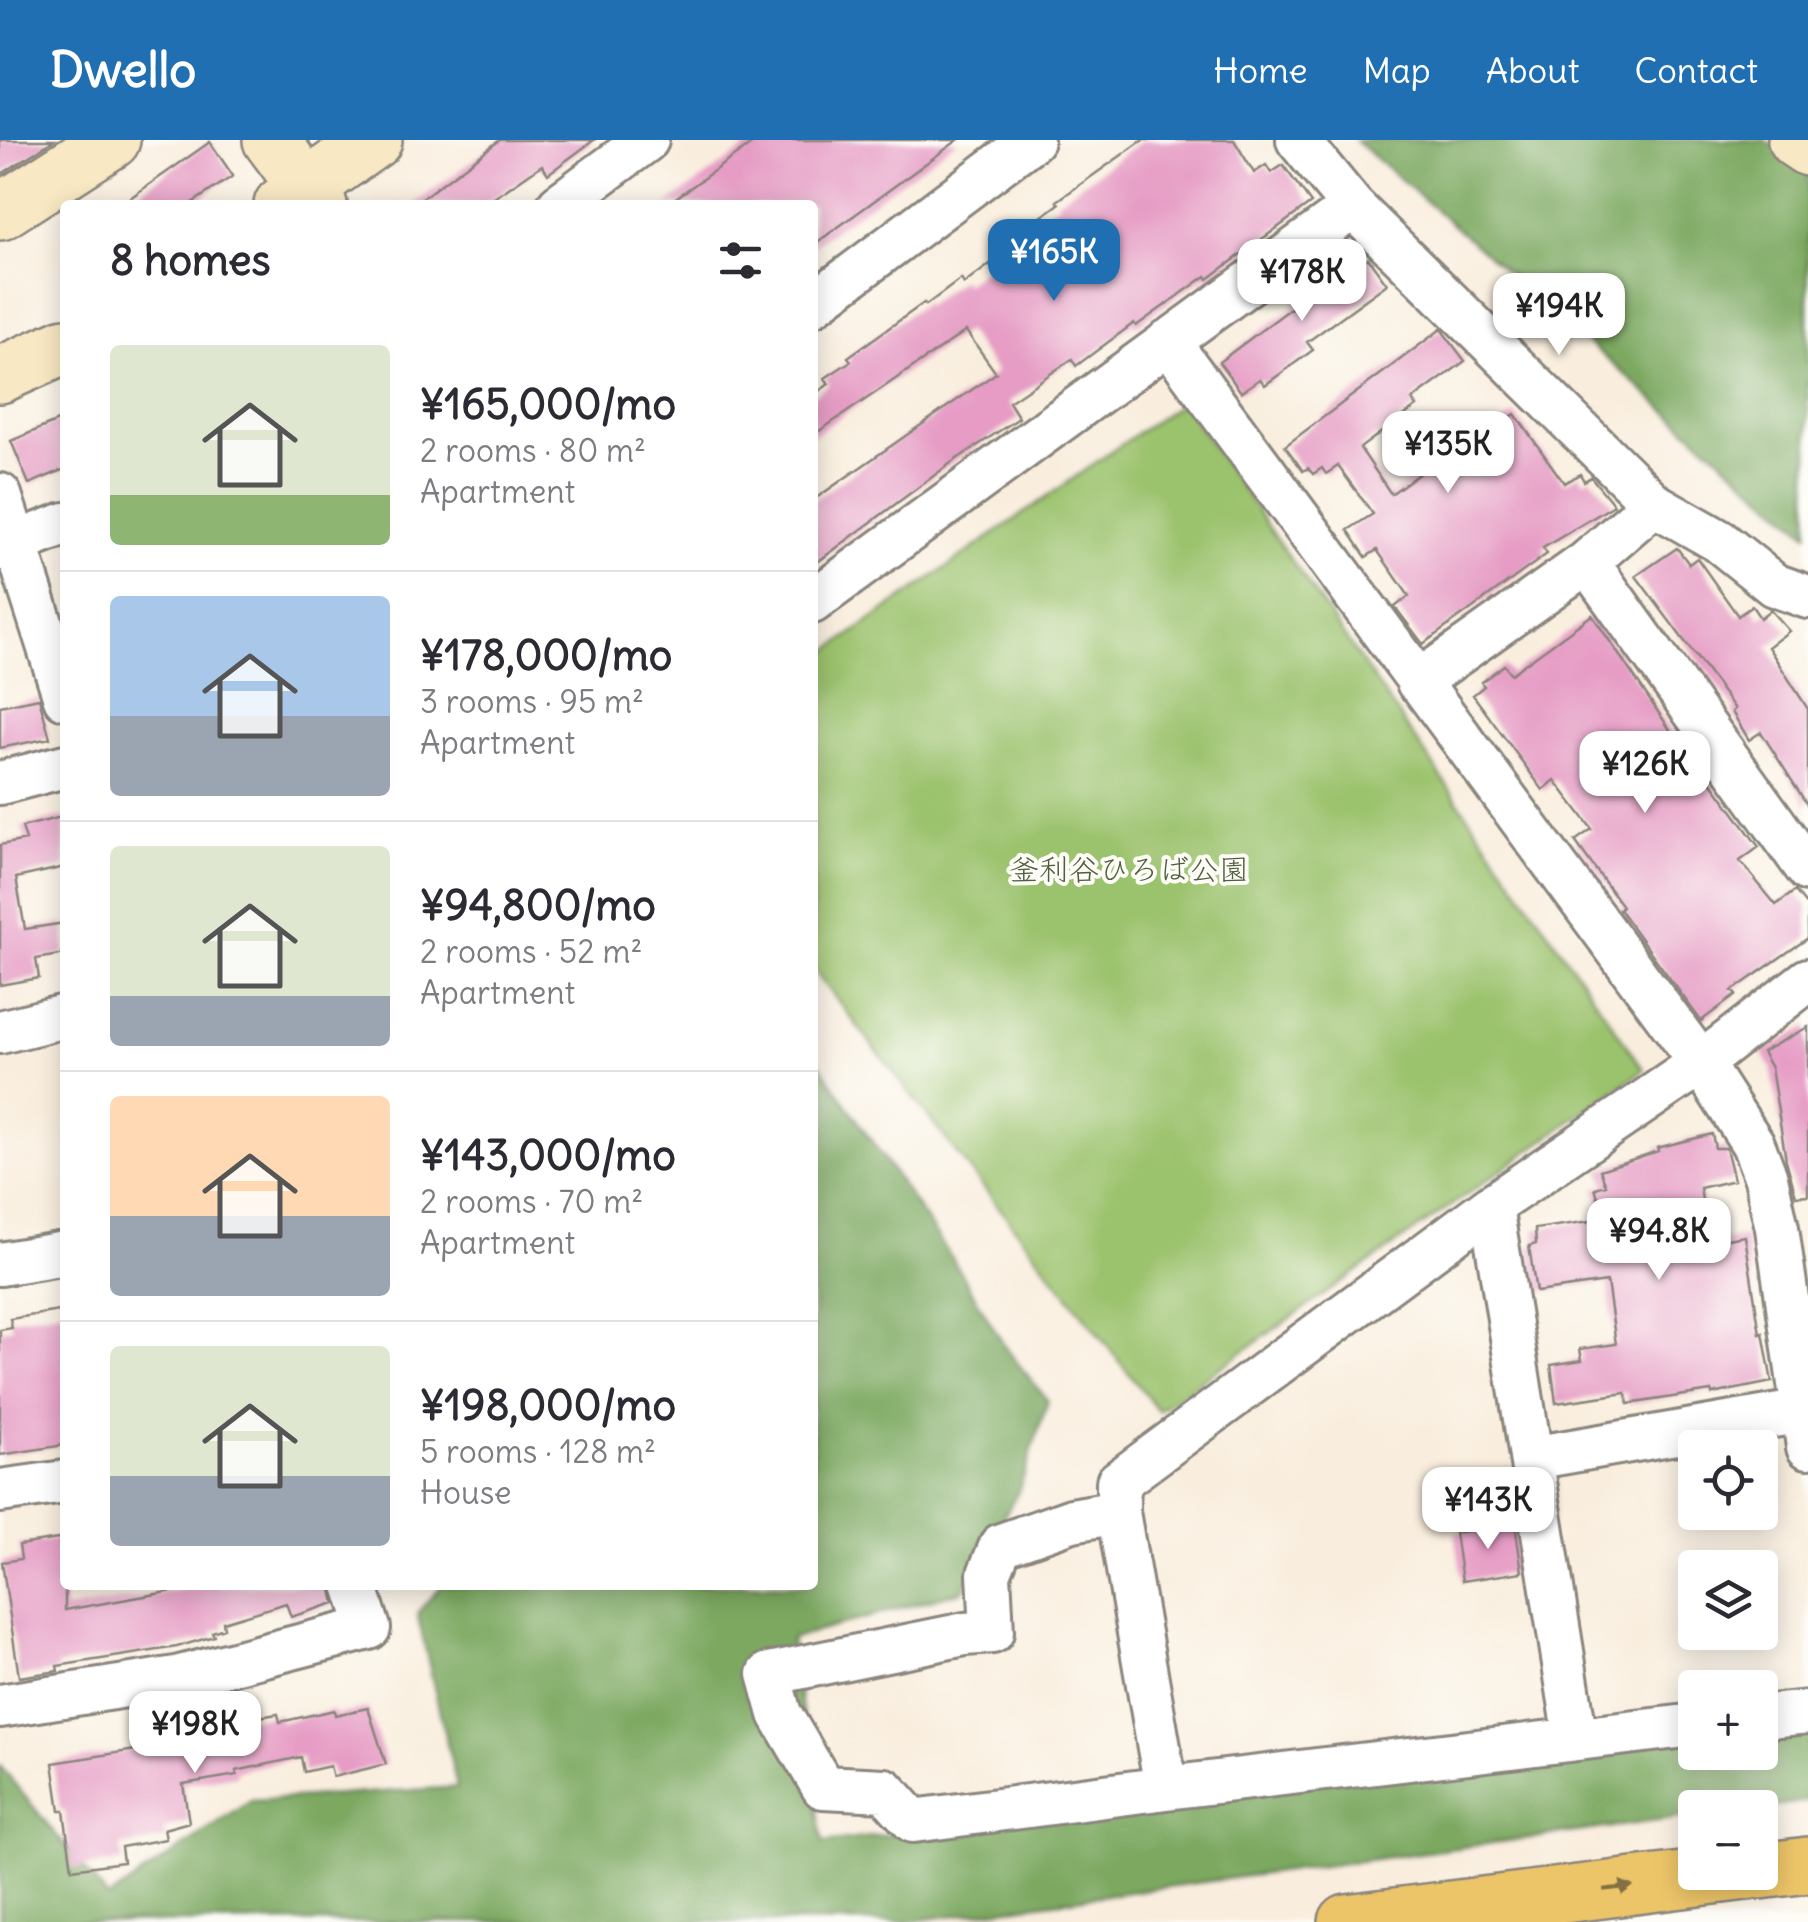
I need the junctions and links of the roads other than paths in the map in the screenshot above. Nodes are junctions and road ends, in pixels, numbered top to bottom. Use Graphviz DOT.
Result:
graph roads {
  1 [pos="112,140"];
  2 [pos="271,140"];
  3 [pos="374,140"];
  4 [pos="646,140"];
  5 [pos="1032,140"];
  6 [pos="1298,140"];
  7 [pos="1796,140"];
  8 [pos="1808,148"];
  9 [pos="302,200"];
  10 [pos="565,200"];
  11 [pos="1353,207"];
  12 [pos="0,212"];
  13 [pos="818,300"];
  14 [pos="1168,341"];
  15 [pos="60,348"];
  16 [pos="0,375"];
  17 [pos="0,495"];
  18 [pos="1654,504"];
  19 [pos="60,526"];
  20 [pos="8,547"];
  21 [pos="1587,562"];
  22 [pos="818,598"];
  23 [pos="1808,598"];
  24 [pos="1418,682"];
  25 [pos="60,685"];
  26 [pos="60,767"];
  27 [pos="0,783"];
  28 [pos="1808,870"];
  29 [pos="1808,980"];
  30 [pos="60,1017"];
  31 [pos="0,1032"];
  32 [pos="1701,1062"];
  33 [pos="1491,1206"];
  34 [pos="60,1254"];
  35 [pos="0,1264"];
  36 [pos="1806,1422"];
  37 [pos="1532,1458"];
  38 [pos="60,1483"];
  39 [pos="0,1491"];
  40 [pos="1118,1512"];
  41 [pos="357,1590"];
  42 [pos="0,1706"];
  43 [pos="1808,1712"];
  44 [pos="1778,1715"];
  45 [pos="1678,1727"];
  46 [pos="1576,1739"];
  47 [pos="1166,1788"];
  48 [pos="1808,1865"];
  49 [pos="1778,1869"];
  50 [pos="1678,1881"];
  51 [pos="1347,1922"];
  1 -- 12 [label="street"];
  2 -- 9 [label="street"];
  3 -- 9 [label="street"];
  4 -- 10 [label="street"];
  5 -- 13 [label="street"];
  6 -- 11 [label="street"];
  7 -- 8 [label="street"];
  11 -- 14 [label="street"];
  11 -- 18 [label="street"];
  14 -- 22 [label="street"];
  14 -- 24 [label="street"];
  15 -- 16 [label="street"];
  17 -- 20 [label="street"];
  18 -- 21 [label="street"];
  18 -- 23 [label="street"];
  19 -- 20 [label="street"];
  20 -- 25 [label="street"];
  21 -- 24 [label="street"];
  21 -- 28 [label="street"];
  24 -- 32 [label="street"];
  26 -- 27 [label="street"];
  29 -- 32 [label="street"];
  30 -- 31 [label="street"];
  32 -- 33 [label="street"];
  32 -- 36 [label="street"];
  33 -- 37 [label="street"];
  33 -- 40 [label="street"];
  34 -- 35 [label="street"];
  36 -- 37 [label="street"];
  37 -- 46 [label="street"];
  38 -- 39 [label="street"];
  40 -- 47 [label="street"];
  40 -- 47 [label="street"];
  41 -- 42 [label="street"];
  43 -- 44 [label="street"];
  45 -- 46 [label="street"];
  46 -- 47 [label="street"];
  48 -- 49 [label="highway"];
  51 -- 50 [label="highway, one-way"];
}
